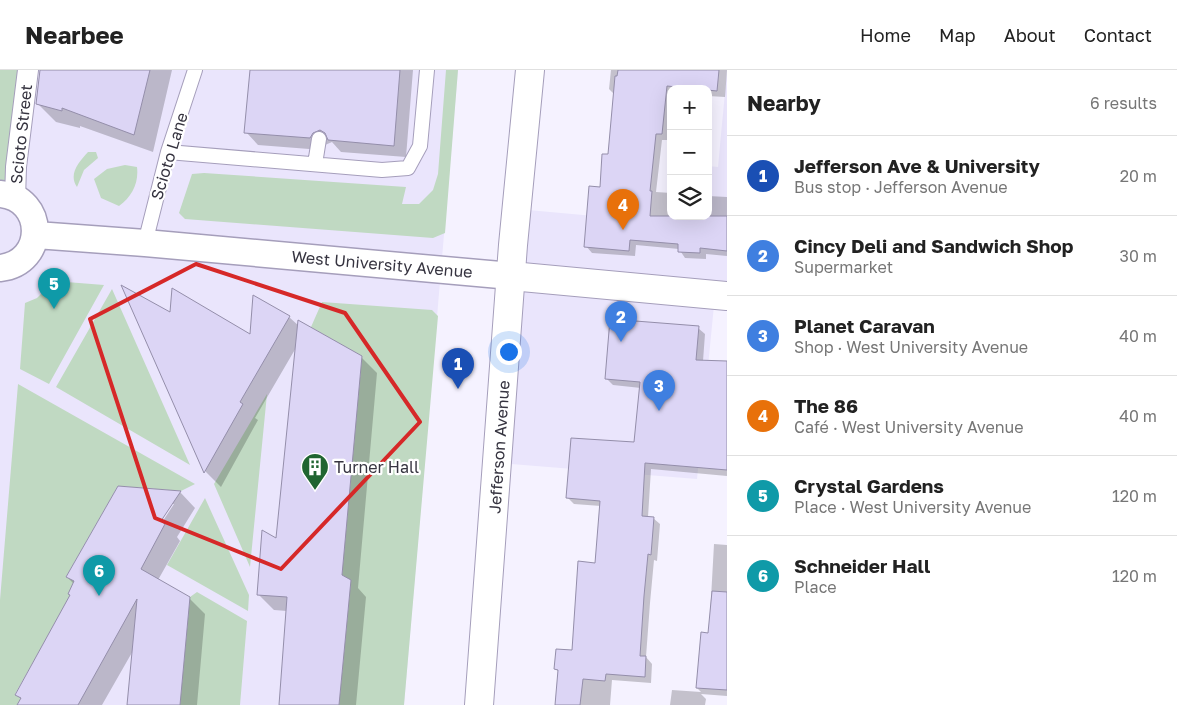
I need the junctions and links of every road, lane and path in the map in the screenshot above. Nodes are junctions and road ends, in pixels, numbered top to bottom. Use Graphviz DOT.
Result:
graph roads {
  1 [pos="28,70"];
  2 [pos="195,70"];
  3 [pos="427,70"];
  4 [pos="530,70"];
  5 [pos="319,139"];
  6 [pos="168,152"];
  7 [pos="315,164"];
  8 [pos="8,196"];
  9 [pos="36,235"];
  10 [pos="145,243"];
  11 [pos="0,268"];
  12 [pos="511,276"];
  13 [pos="727,296"];
  14 [pos="479,705"];
  1 -- 8 [label="street, Scioto Street"];
  2 -- 6 [label="lane, Scioto Lane"];
  3 -- 7 [label="lane"];
  4 -- 12 [label="main road, Jefferson Avenue"];
  5 -- 7 [label="lane"];
  6 -- 7 [label="lane"];
  6 -- 10 [label="lane, Scioto Lane"];
  8 -- 9 [label="street"];
  9 -- 10 [label="street, West University Avenue"];
  9 -- 11 [label="street"];
  10 -- 12 [label="street, West University Avenue"];
  12 -- 13 [label="main road, West University Avenue"];
  12 -- 14 [label="main road, Jefferson Avenue"];
}
